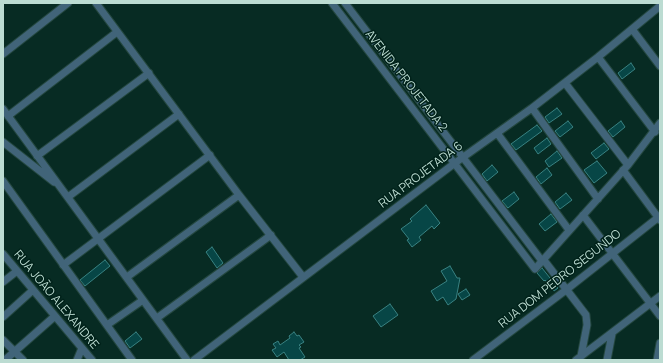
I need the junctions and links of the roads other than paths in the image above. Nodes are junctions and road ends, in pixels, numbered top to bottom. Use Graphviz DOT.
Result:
graph roads {
  1 [pos="68,3"];
  2 [pos="96,3"];
  3 [pos="332,3"];
  4 [pos="345,3"];
  5 [pos="660,6"];
  6 [pos="632,29"];
  7 [pos="118,32"];
  8 [pos="3,54"];
  9 [pos="598,57"];
  10 [pos="660,66"];
  11 [pos="149,73"];
  12 [pos="565,82"];
  13 [pos="532,108"];
  14 [pos="3,109"];
  15 [pos="179,114"];
  16 [pos="8,116"];
  17 [pos="660,123"];
  18 [pos="655,132"];
  19 [pos="498,133"];
  20 [pos="3,142"];
  21 [pos="210,155"];
  22 [pos="37,156"];
  23 [pos="464,157"];
  24 [pos="455,163"];
  25 [pos="625,168"];
  26 [pos="3,181"];
  27 [pos="62,188"];
  28 [pos="239,195"];
  29 [pos="68,197"];
  30 [pos="598,199"];
  31 [pos="583,215"];
  32 [pos="659,217"];
  33 [pos="570,230"];
  34 [pos="271,235"];
  35 [pos="99,239"];
  36 [pos="3,254"];
  37 [pos="612,254"];
  38 [pos="543,260"];
  39 [pos="63,265"];
  40 [pos="17,271"];
  41 [pos="127,277"];
  42 [pos="303,277"];
  43 [pos="3,282"];
  44 [pos="33,290"];
  45 [pos="566,290"];
  46 [pos="660,296"];
  47 [pos="143,300"];
  48 [pos="651,303"];
  49 [pos="55,316"];
  50 [pos="660,316"];
  51 [pos="3,317"];
  52 [pos="157,318"];
  53 [pos="107,325"];
  54 [pos="612,334"];
  55 [pos="3,340"];
  56 [pos="660,343"];
  57 [pos="82,348"];
  58 [pos="15,352"];
  59 [pos="579,358"];
  60 [pos="5,360"];
  61 [pos="23,360"];
  62 [pos="77,360"];
  63 [pos="92,360"];
  64 [pos="132,360"];
  65 [pos="187,360"];
  66 [pos="194,360"];
  67 [pos="473,360"];
  68 [pos="607,360"];
  69 [pos="657,360"];
  1 -- 8 [label="street"];
  2 -- 7 [label="street"];
  3 -- 24 [label="street, AVENIDA PROJETADA 2"];
  4 -- 23 [label="street, AVENIDA PROJETADA 2"];
  5 -- 6 [label="street, RUA PROJETADA 6"];
  6 -- 9 [label="street, RUA PROJETADA 6"];
  6 -- 10 [label="street"];
  7 -- 11 [label="street"];
  7 -- 16 [label="street"];
  9 -- 12 [label="street, RUA PROJETADA 6"];
  9 -- 18 [label="street"];
  11 -- 15 [label="street"];
  11 -- 22 [label="street"];
  12 -- 13 [label="street, RUA PROJETADA 6"];
  12 -- 25 [label="street"];
  13 -- 19 [label="street, RUA PROJETADA 6"];
  13 -- 30 [label="street"];
  14 -- 16 [label="street"];
  15 -- 21 [label="street"];
  15 -- 29 [label="street"];
  16 -- 22 [label="street"];
  17 -- 18 [label="street"];
  18 -- 25 [label="street"];
  19 -- 23 [label="street, RUA PROJETADA 6"];
  19 -- 33 [label="street"];
  20 -- 27 [label="street"];
  21 -- 28 [label="street"];
  21 -- 35 [label="street"];
  22 -- 27 [label="street"];
  23 -- 24 [label="street, RUA PROJETADA 6"];
  23 -- 38 [label="street, AVENIDA PROJETADA 2"];
  24 -- 38 [label="street, AVENIDA PROJETADA 2"];
  24 -- 42 [label="street, RUA PROJETADA 6"];
  25 -- 30 [label="street"];
  25 -- 32 [label="street"];
  26 -- 39 [label="street"];
  27 -- 29 [label="street"];
  28 -- 34 [label="street"];
  28 -- 41 [label="street"];
  29 -- 35 [label="street"];
  30 -- 31 [label="street"];
  31 -- 33 [label="street"];
  31 -- 37 [label="street"];
  32 -- 37 [label="street, RUA DOM PEDRO SEGUNDO"];
  33 -- 38 [label="street"];
  34 -- 42 [label="street"];
  34 -- 52 [label="street"];
  35 -- 39 [label="street"];
  35 -- 41 [label="street"];
  36 -- 40 [label="street, RUA JOÃO ALEXANDRE"];
  37 -- 45 [label="street, RUA DOM PEDRO SEGUNDO"];
  37 -- 48 [label="street"];
  38 -- 45 [label="street, AVENIDA PROJETADA 2"];
  39 -- 53 [label="street"];
  40 -- 43 [label="street"];
  40 -- 44 [label="street, RUA JOÃO ALEXANDRE"];
  41 -- 47 [label="street"];
  42 -- 66 [label="street, RUA PROJETADA 6"];
  44 -- 49 [label="street, RUA JOÃO ALEXANDRE"];
  44 -- 51 [label="street"];
  45 -- 59 [label="street, AVENIDA PROJETADA 2"];
  45 -- 67 [label="street, RUA DOM PEDRO SEGUNDO"];
  46 -- 48 [label="street"];
  47 -- 52 [label="street"];
  47 -- 53 [label="street"];
  48 -- 50 [label="street"];
  48 -- 54 [label="street"];
  49 -- 57 [label="street, RUA JOÃO ALEXANDRE"];
  49 -- 58 [label="street"];
  52 -- 65 [label="street"];
  53 -- 64 [label="street"];
  54 -- 59 [label="street"];
  54 -- 68 [label="street"];
  55 -- 58 [label="street"];
  56 -- 69 [label="street"];
  57 -- 62 [label="street"];
  57 -- 63 [label="street, RUA JOÃO ALEXANDRE"];
  58 -- 60 [label="street"];
  58 -- 61 [label="street"];
}
